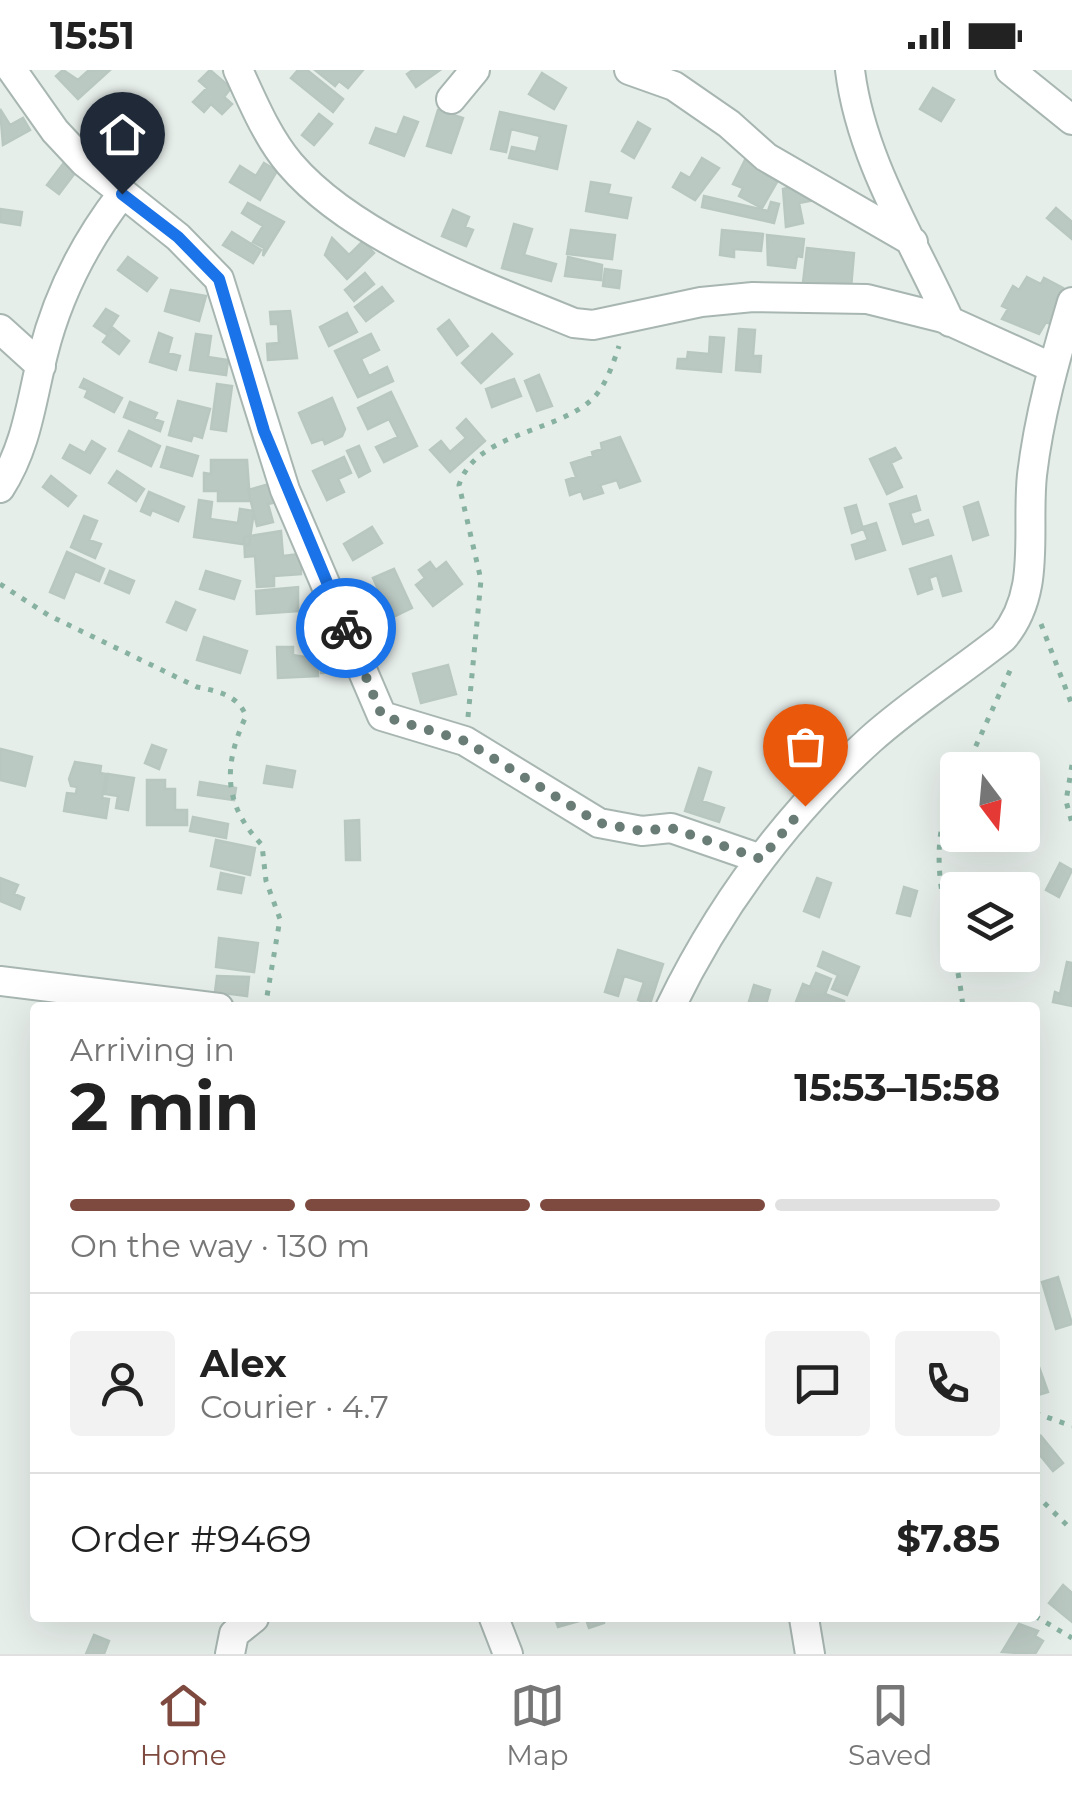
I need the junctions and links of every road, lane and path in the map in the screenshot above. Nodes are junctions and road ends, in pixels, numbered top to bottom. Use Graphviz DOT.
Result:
graph roads {
  1 [pos="12,70"];
  2 [pos="238,70"];
  3 [pos="475,70"];
  4 [pos="628,70"];
  5 [pos="850,70"];
  6 [pos="1010,70"];
  7 [pos="451,99"];
  8 [pos="1072,120"];
  9 [pos="122,194"];
  10 [pos="913,242"];
  11 [pos="1072,302"];
  12 [pos="621,318"];
  13 [pos="950,322"];
  14 [pos="0,330"];
  15 [pos="40,366"];
  16 [pos="1053,368"];
  17 [pos="0,488"];
  18 [pos="0,584"];
  19 [pos="1024,608"];
  20 [pos="1018,653"];
  21 [pos="1072,706"];
  22 [pos="465,741"];
  23 [pos="973,752"];
  24 [pos="1072,765"];
  25 [pos="1072,823"];
  26 [pos="940,827"];
  27 [pos="761,859"];
  28 [pos="0,981"];
  29 [pos="170,1002"];
  30 [pos="265,1002"];
  31 [pos="673,1002"];
  32 [pos="961,1002"];
  33 [pos="1040,1415"];
  34 [pos="1072,1426"];
  35 [pos="1040,1499"];
  36 [pos="1072,1530"];
  37 [pos="1040,1619"];
  38 [pos="249,1622"];
  39 [pos="496,1622"];
  40 [pos="805,1622"];
  41 [pos="1072,1638"];
  42 [pos="230,1654"];
  43 [pos="508,1654"];
  44 [pos="810,1654"];
  1 -- 9 [label="street"];
  2 -- 12 [label="street"];
  3 -- 7 [label="street"];
  4 -- 10 [label="street"];
  5 -- 10 [label="street"];
  6 -- 8 [label="street"];
  9 -- 15 [label="street"];
  9 -- 22 [label="street"];
  10 -- 13 [label="street"];
  11 -- 16 [label="street"];
  12 -- 13 [label="street"];
  12 -- 22 [label="path"];
  13 -- 16 [label="street"];
  14 -- 15 [label="street"];
  15 -- 17 [label="street"];
  16 -- 19 [label="street"];
  18 -- 30 [label="path"];
  19 -- 21 [label="path"];
  19 -- 27 [label="street"];
  20 -- 23 [label="path"];
  22 -- 27 [label="street"];
  24 -- 25 [label="path"];
  26 -- 32 [label="path"];
  27 -- 31 [label="street"];
  28 -- 29 [label="street"];
  33 -- 34 [label="path"];
  35 -- 36 [label="path"];
  37 -- 41 [label="path"];
  38 -- 42 [label="street"];
  39 -- 43 [label="street"];
  40 -- 44 [label="street"];
}
